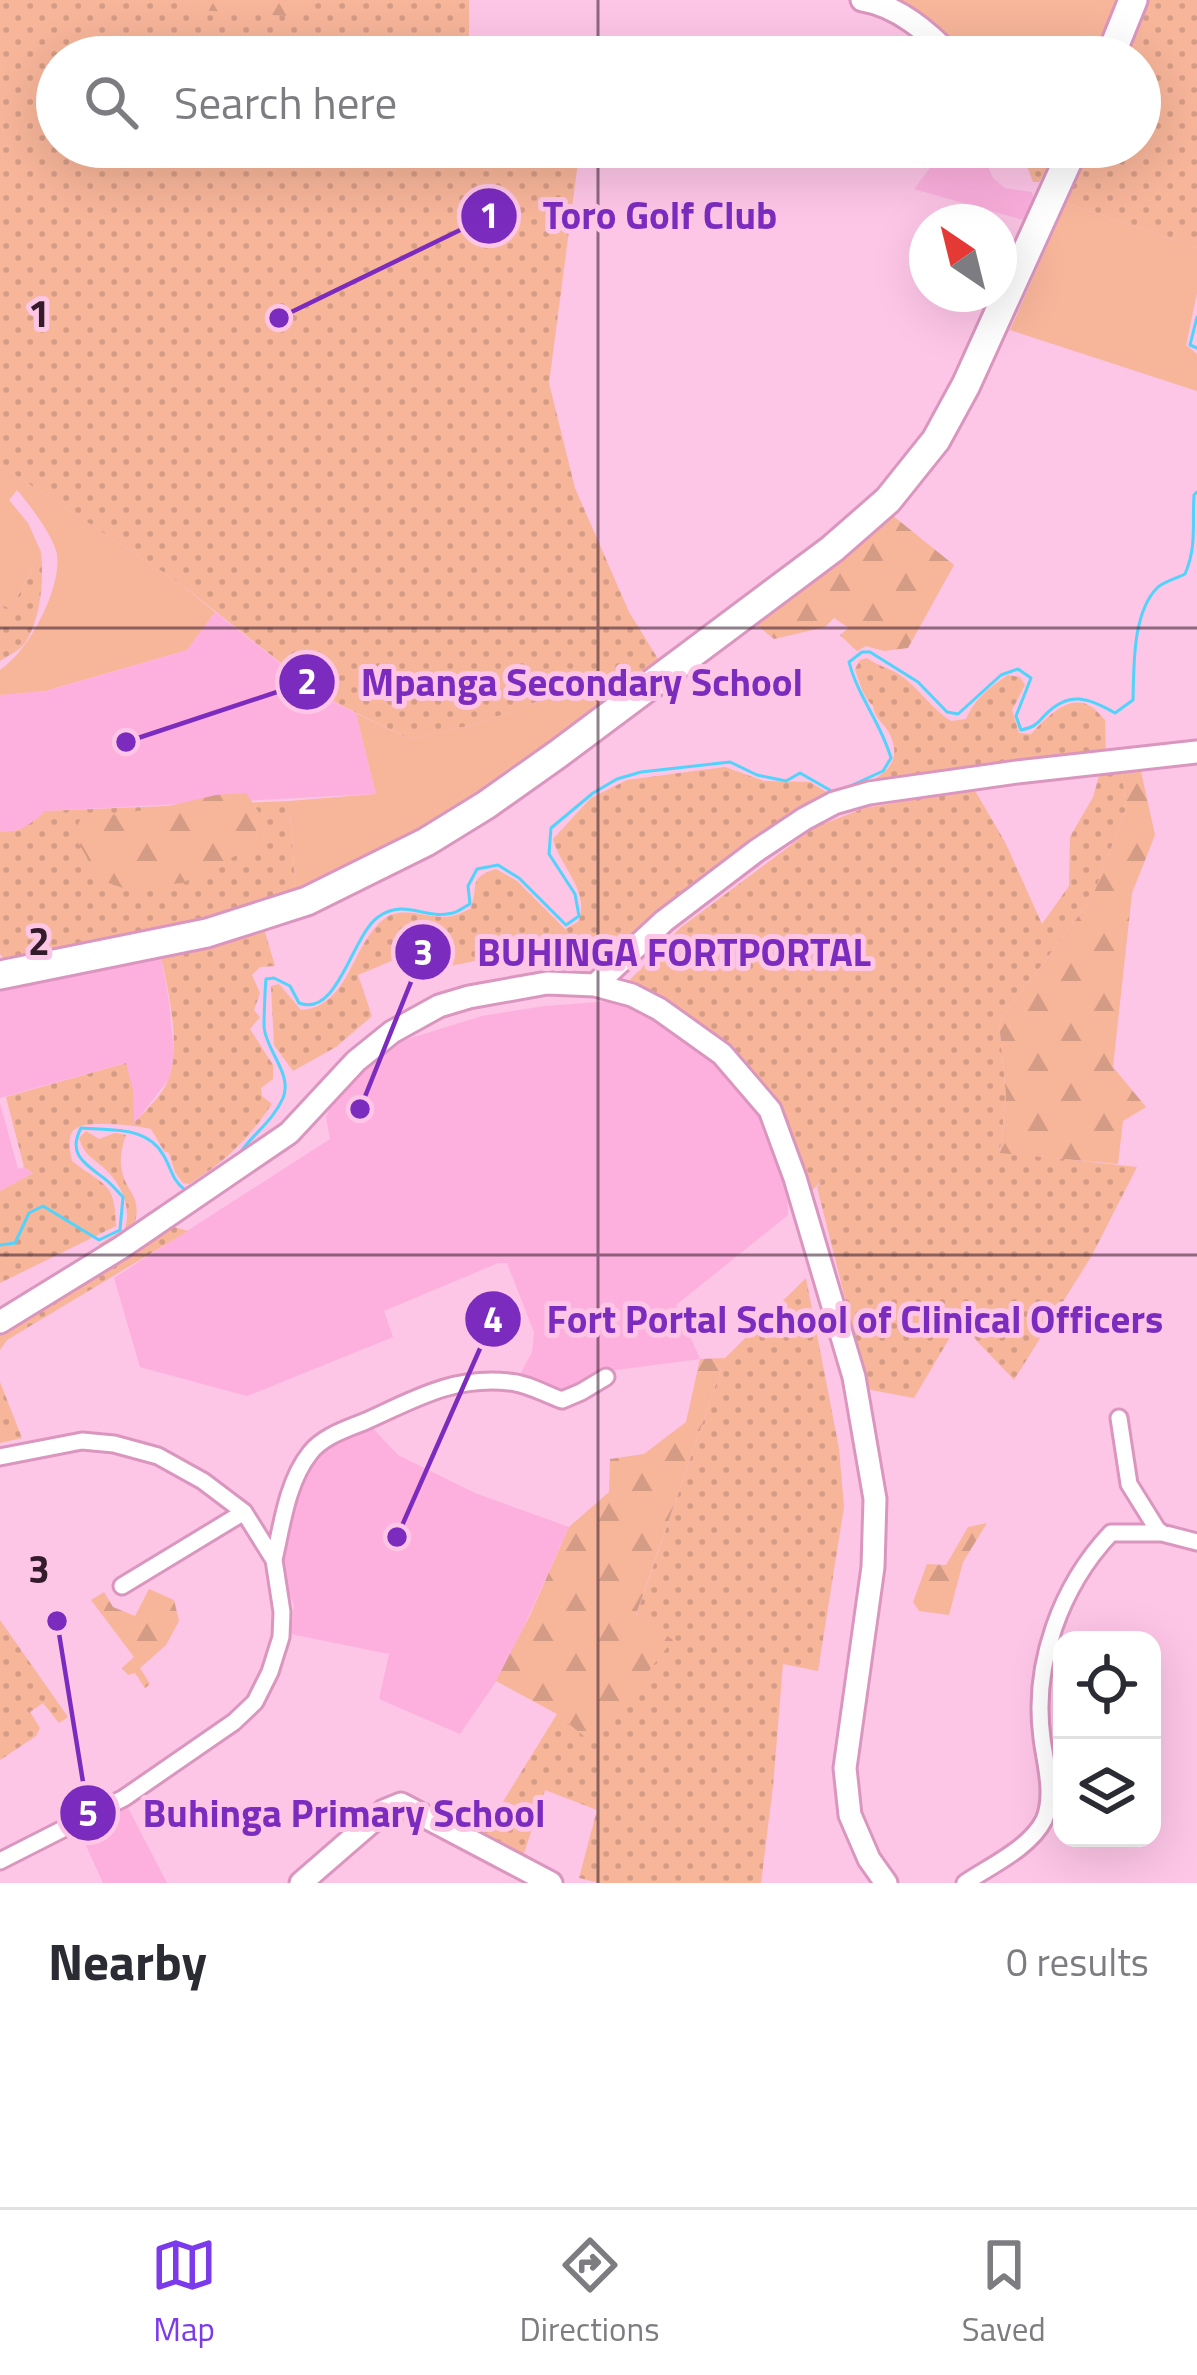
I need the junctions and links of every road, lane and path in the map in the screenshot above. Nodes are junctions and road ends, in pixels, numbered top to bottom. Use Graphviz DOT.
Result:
graph roads {
  1 [pos="862,0"];
  2 [pos="1133,0"];
  3 [pos="931,36"];
  4 [pos="1118,36"];
  5 [pos="1064,168"];
  6 [pos="1197,752"];
  7 [pos="0,975"];
  8 [pos="595,986"];
  9 [pos="0,1322"];
  10 [pos="606,1377"];
  11 [pos="1119,1418"];
  12 [pos="0,1457"];
  13 [pos="244,1512"];
  14 [pos="1162,1533"];
  15 [pos="1197,1542"];
  16 [pos="274,1560"];
  17 [pos="122,1586"];
  18 [pos="0,1861"];
  19 [pos="301,1883"];
  20 [pos="551,1883"];
  21 [pos="886,1883"];
  22 [pos="965,1883"];
  1 -- 3 [label="main road"];
  2 -- 4 [label="highway"];
  5 -- 7 [label="highway"];
  6 -- 8 [label="main road"];
  8 -- 9 [label="main road"];
  8 -- 21 [label="main road"];
  10 -- 16 [label="street"];
  11 -- 14 [label="street"];
  12 -- 13 [label="street"];
  13 -- 16 [label="street"];
  13 -- 17 [label="street"];
  14 -- 15 [label="street"];
  14 -- 22 [label="street"];
  16 -- 18 [label="street"];
  19 -- 20 [label="main road"];
}
